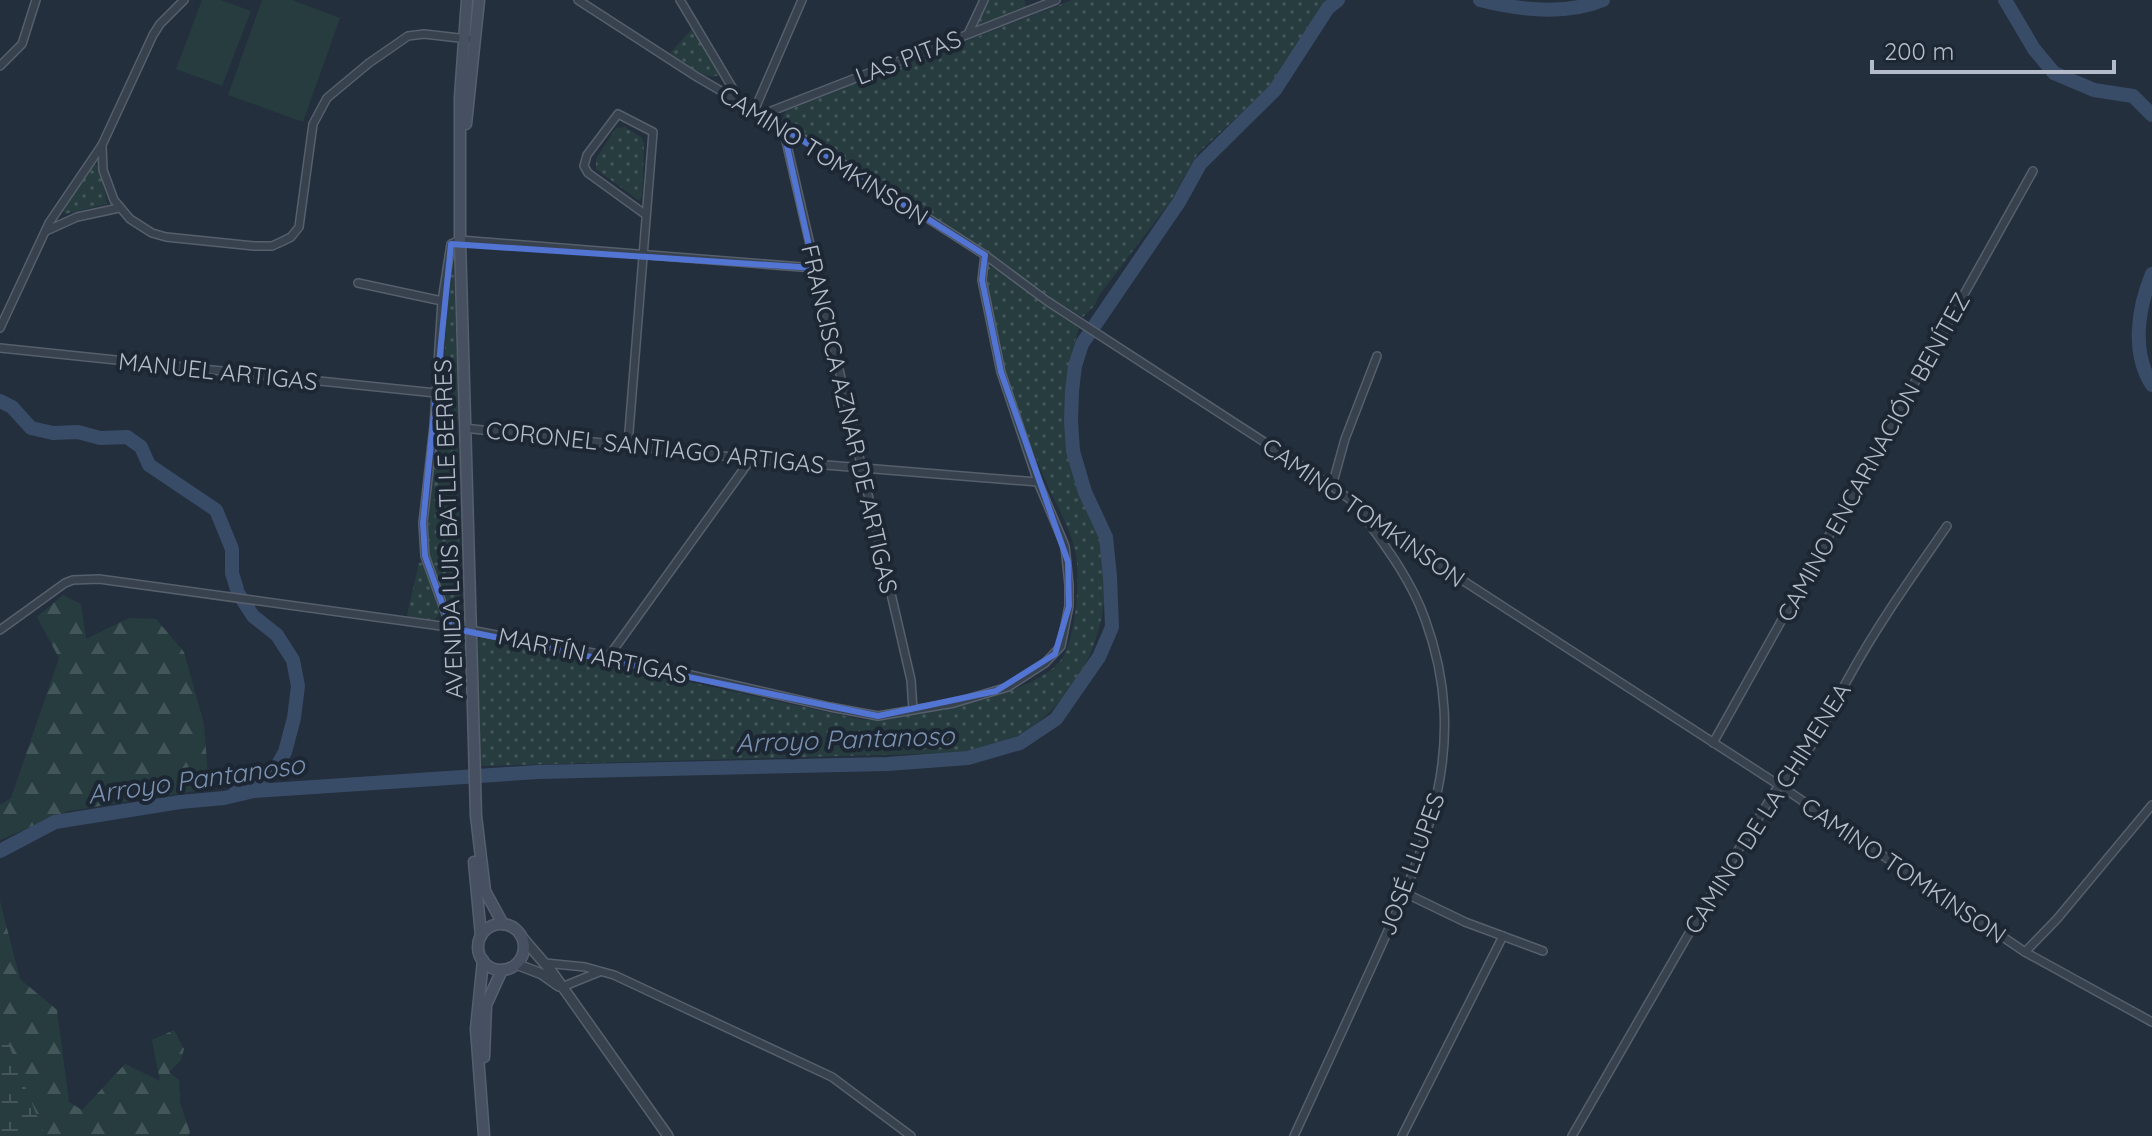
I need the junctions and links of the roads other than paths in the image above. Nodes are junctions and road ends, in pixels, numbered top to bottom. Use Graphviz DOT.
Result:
graph roads {
  1 [pos="36,0"];
  2 [pos="184,0"];
  3 [pos="467,0"];
  4 [pos="479,0"];
  5 [pos="578,0"];
  6 [pos="680,0"];
  7 [pos="802,0"];
  8 [pos="984,0"];
  9 [pos="1029,0"];
  10 [pos="1056,0"];
  11 [pos="1035,8"];
  12 [pos="968,34"];
  13 [pos="469,39"];
  14 [pos="0,66"];
  15 [pos="743,104"];
  16 [pos="757,113"];
  17 [pos="783,128"];
  18 [pos="102,145"];
  19 [pos="2033,171"];
  20 [pos="119,208"];
  21 [pos="646,215"];
  22 [pos="44,232"];
  23 [pos="460,240"];
  24 [pos="643,255"];
  25 [pos="985,255"];
  26 [pos="814,268"];
  27 [pos="358,283"];
  28 [pos="442,301"];
  29 [pos="0,328"];
  30 [pos="0,348"];
  31 [pos="1377,356"];
  32 [pos="436,393"];
  33 [pos="464,428"];
  34 [pos="628,444"];
  35 [pos="751,459"];
  36 [pos="860,466"];
  37 [pos="1038,482"];
  38 [pos="1332,486"];
  39 [pos="1353,501"];
  40 [pos="1947,526"];
  41 [pos="451,628"];
  42 [pos="0,630"];
  43 [pos="470,630"];
  44 [pos="609,656"];
  45 [pos="913,710"];
  46 [pos="1713,743"];
  47 [pos="1779,785"];
  48 [pos="2152,805"];
  49 [pos="476,816"];
  50 [pos="1405,893"];
  51 [pos="503,924"];
  52 [pos="481,936"];
  53 [pos="521,936"];
  54 [pos="1503,936"];
  55 [pos="1543,951"];
  56 [pos="2025,952"];
  57 [pos="483,960"];
  58 [pos="545,963"];
  59 [pos="516,964"];
  60 [pos="502,970"];
  61 [pos="599,972"];
  62 [pos="562,987"];
  63 [pos="2152,1022"];
  64 [pos="481,1082"];
  65 [pos="484,1136"];
  66 [pos="668,1136"];
  67 [pos="911,1136"];
  68 [pos="1294,1136"];
  69 [pos="1402,1136"];
  70 [pos="1572,1136"];
  1 -- 14 [label="street"];
  2 -- 18 [label="street"];
  3 -- 13 [label="main road, AVENIDA LUIS BATLLE BERRES"];
  4 -- 13 [label="main road, AVENIDA LUIS BATLLE BERRES"];
  5 -- 15 [label="street, CAMINO TOMKINSON"];
  6 -- 15 [label="street"];
  7 -- 16 [label="street"];
  8 -- 12 [label="street"];
  9 -- 11 [label="street"];
  10 -- 11 [label="street, LAS PITAS"];
  11 -- 12 [label="street, LAS PITAS"];
  12 -- 16 [label="street, LAS PITAS"];
  13 -- 20 [label="street"];
  13 -- 23 [label="main road, AVENIDA LUIS BATLLE BERRES"];
  15 -- 16 [label="street, CAMINO TOMKINSON"];
  16 -- 17 [label="street, CAMINO TOMKINSON"];
  17 -- 25 [label="street, CAMINO TOMKINSON"];
  17 -- 26 [label="street, FRANCISCA AZNAR DE ARTIGAS"];
  18 -- 20 [label="street"];
  18 -- 22 [label="street"];
  19 -- 46 [label="street, CAMINO ENCARNACIÓN BENÍTEZ"];
  20 -- 22 [label="street"];
  21 -- 21 [label="street"];
  21 -- 24 [label="street"];
  22 -- 29 [label="street"];
  23 -- 24 [label="street"];
  23 -- 28 [label="street, AVENIDA LUIS BATLLE BERRES"];
  23 -- 33 [label="main road, AVENIDA LUIS BATLLE BERRES"];
  24 -- 26 [label="street"];
  24 -- 34 [label="street"];
  25 -- 37 [label="street, MARTÍN ARTIGAS"];
  25 -- 38 [label="street, CAMINO TOMKINSON"];
  26 -- 36 [label="street, FRANCISCA AZNAR DE ARTIGAS"];
  27 -- 28 [label="street"];
  28 -- 32 [label="street, AVENIDA LUIS BATLLE BERRES"];
  30 -- 32 [label="street, MANUEL ARTIGAS"];
  31 -- 38 [label="street"];
  32 -- 41 [label="street, AVENIDA LUIS BATLLE BERRES"];
  33 -- 34 [label="street, CORONEL SANTIAGO ARTIGAS"];
  33 -- 43 [label="main road, AVENIDA LUIS BATLLE BERRES"];
  34 -- 35 [label="street, CORONEL SANTIAGO ARTIGAS"];
  35 -- 36 [label="street, CORONEL SANTIAGO ARTIGAS"];
  35 -- 44 [label="street"];
  36 -- 37 [label="street, CORONEL SANTIAGO ARTIGAS"];
  36 -- 45 [label="street, FRANCISCA AZNAR DE ARTIGAS"];
  37 -- 45 [label="street, MARTÍN ARTIGAS"];
  38 -- 39 [label="street, CAMINO TOMKINSON"];
  39 -- 46 [label="street, CAMINO TOMKINSON"];
  39 -- 50 [label="street, JOSÉ LLUPES"];
  40 -- 47 [label="street, CAMINO DE LA CHIMENEA"];
  41 -- 42 [label="street, MARTÍN ARTIGAS"];
  41 -- 43 [label="street, MARTÍN ARTIGAS"];
  43 -- 44 [label="street, MARTÍN ARTIGAS"];
  43 -- 49 [label="main road, AVENIDA LUIS BATLLE BERRES"];
  44 -- 45 [label="street, MARTÍN ARTIGAS"];
  46 -- 47 [label="street, CAMINO TOMKINSON"];
  47 -- 56 [label="street, CAMINO TOMKINSON"];
  47 -- 70 [label="street, CAMINO DE LA CHIMENEA"];
  48 -- 56 [label="street"];
  49 -- 51 [label="main road, AVENIDA LUIS BATLLE BERRES"];
  49 -- 52 [label="main road, AVENIDA LUIS BATLLE BERRES"];
  50 -- 54 [label="street"];
  50 -- 68 [label="street, JOSÉ LLUPES"];
  51 -- 52 [label="main road"];
  51 -- 53 [label="main road"];
  52 -- 57 [label="main road"];
  53 -- 58 [label="street"];
  53 -- 59 [label="main road"];
  54 -- 55 [label="street"];
  54 -- 69 [label="street"];
  56 -- 63 [label="street, CAMINO TOMKINSON"];
  57 -- 60 [label="main road"];
  57 -- 64 [label="main road"];
  58 -- 61 [label="street"];
  58 -- 62 [label="street"];
  59 -- 60 [label="main road"];
  59 -- 62 [label="street"];
  60 -- 64 [label="main road"];
  61 -- 62 [label="street"];
  61 -- 67 [label="street"];
  62 -- 66 [label="street"];
  64 -- 65 [label="main road"];
}
